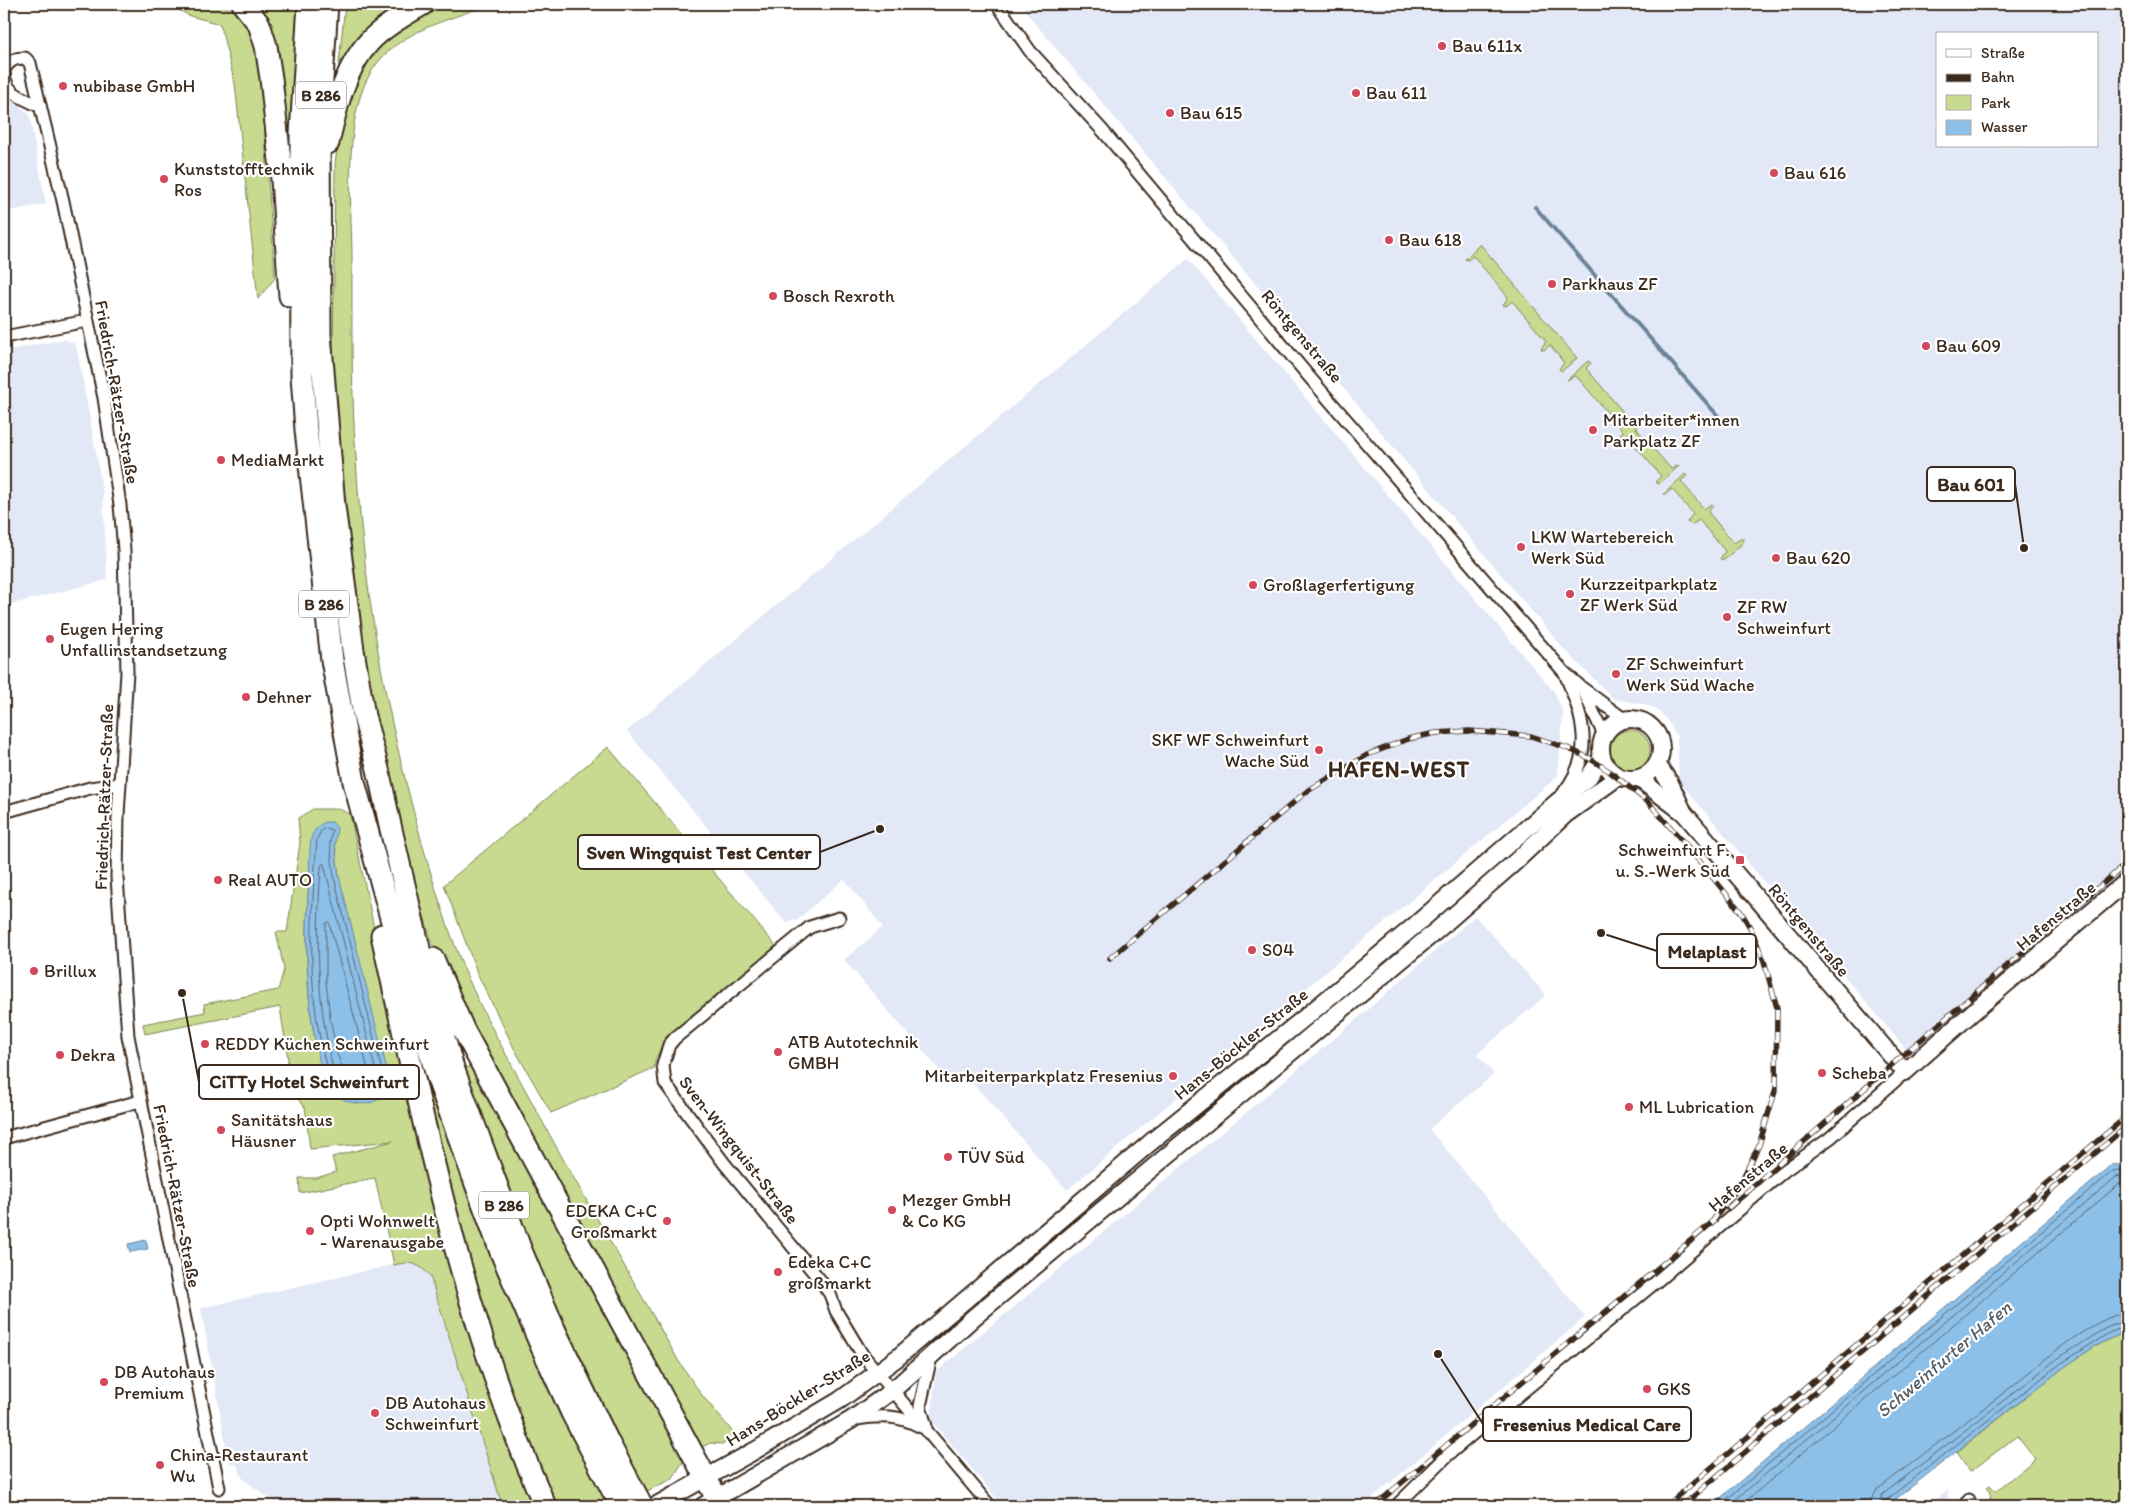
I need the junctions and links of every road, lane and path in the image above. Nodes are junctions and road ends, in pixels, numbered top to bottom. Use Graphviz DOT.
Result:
graph roads {
  1 [pos="243,4"];
  2 [pos="309,4"];
  3 [pos="327,4"];
  4 [pos="422,4"];
  5 [pos="997,4"];
  6 [pos="4,71"];
  7 [pos="39,106"];
  8 [pos="318,187"];
  9 [pos="87,321"];
  10 [pos="4,337"];
  11 [pos="302,376"];
  12 [pos="1564,672"];
  13 [pos="1582,688"];
  14 [pos="1625,720"];
  15 [pos="1604,735"];
  16 [pos="1602,757"];
  17 [pos="1657,764"];
  18 [pos="1618,777"];
  19 [pos="1638,778"];
  20 [pos="120,784"];
  21 [pos="1557,802"];
  22 [pos="4,812"];
  23 [pos="1684,813"];
  24 [pos="366,828"];
  25 [pos="1485,864"];
  26 [pos="1497,878"];
  27 [pos="2127,882"];
  28 [pos="412,918"];
  29 [pos="840,918"];
  30 [pos="1424,918"];
  31 [pos="1436,931"];
  32 [pos="1356,975"];
  33 [pos="1367,989"];
  34 [pos="1905,1072"];
  35 [pos="140,1101"];
  36 [pos="4,1138"];
  37 [pos="1152,1142"];
  38 [pos="1165,1158"];
  39 [pos="999,1271"];
  40 [pos="1011,1286"];
  41 [pos="931,1356"];
  42 [pos="878,1373"];
  43 [pos="893,1390"];
  44 [pos="851,1420"];
  45 [pos="927,1430"];
  46 [pos="705,1477"];
  47 [pos="219,1488"];
  48 [pos="620,1492"];
  49 [pos="714,1504"];
  50 [pos="544,1506"];
  51 [pos="642,1506"];
  52 [pos="655,1506"];
  53 [pos="990,1506"];
  54 [pos="1396,1506"];
  1 -- 11 [label="highway"];
  2 -- 11 [label="highway, B 286"];
  3 -- 8 [label="highway, B 286"];
  4 -- 8 [label="highway"];
  5 -- 12 [label="street, Röntgenstraße"];
  6 -- 7 [label="street, Friedrich-Rätzer-Straße"];
  6 -- 7 [label="street, Friedrich-Rätzer-Straße"];
  7 -- 9 [label="street, Friedrich-Rätzer-Straße"];
  8 -- 28 [label="highway, B 286"];
  9 -- 10 [label="street"];
  9 -- 20 [label="street, Friedrich-Rätzer-Straße"];
  11 -- 24 [label="highway, B 286"];
  12 -- 13 [label="street, Röntgenstraße"];
  12 -- 21 [label="street"];
  13 -- 14 [label="street, Röntgenstraße"];
  13 -- 15 [label="street, Röntgenstraße"];
  14 -- 15 [label="street"];
  14 -- 17 [label="street"];
  15 -- 16 [label="street"];
  16 -- 18 [label="street"];
  16 -- 21 [label="street, Hans-Böckler-Straße"];
  17 -- 19 [label="street"];
  17 -- 23 [label="street, Röntgenstraße"];
  18 -- 19 [label="street"];
  18 -- 26 [label="street"];
  19 -- 23 [label="street, Röntgenstraße"];
  20 -- 22 [label="street"];
  20 -- 35 [label="street, Friedrich-Rätzer-Straße"];
  21 -- 25 [label="street, Hans-Böckler-Straße"];
  23 -- 34 [label="street, Röntgenstraße"];
  24 -- 48 [label="highway, B 286"];
  24 -- 50 [label="highway, B 286"];
  25 -- 26 [label="street"];
  25 -- 30 [label="street, Hans-Böckler-Straße"];
  26 -- 31 [label="street"];
  27 -- 34 [label="street, Hafenstraße"];
  28 -- 46 [label="highway"];
  28 -- 48 [label="highway, B 286"];
  29 -- 42 [label="street, Sven-Wingquist-Straße"];
  30 -- 31 [label="street"];
  30 -- 32 [label="street, Hans-Böckler-Straße"];
  31 -- 33 [label="street"];
  32 -- 33 [label="street"];
  32 -- 37 [label="street, Hans-Böckler-Straße"];
  33 -- 38 [label="street"];
  34 -- 54 [label="street, Hafenstraße"];
  35 -- 36 [label="street"];
  35 -- 47 [label="street, Friedrich-Rätzer-Straße"];
  37 -- 38 [label="street"];
  37 -- 39 [label="street, Hans-Böckler-Straße"];
  38 -- 40 [label="street"];
  39 -- 40 [label="street"];
  39 -- 42 [label="street, Hans-Böckler-Straße"];
  40 -- 41 [label="street"];
  41 -- 43 [label="street"];
  41 -- 45 [label="street"];
  42 -- 43 [label="street, Sven-Wingquist-Straße"];
  42 -- 46 [label="street, Hans-Böckler-Straße"];
  43 -- 44 [label="street"];
  43 -- 45 [label="street, Sven-Wingquist-Straße"];
  44 -- 45 [label="street"];
  44 -- 49 [label="street"];
  45 -- 53 [label="street, Sven-Wingquist-Straße"];
  46 -- 49 [label="highway"];
  46 -- 52 [label="street, Hans-Böckler-Straße"];
  48 -- 51 [label="highway, B 286"];
}
